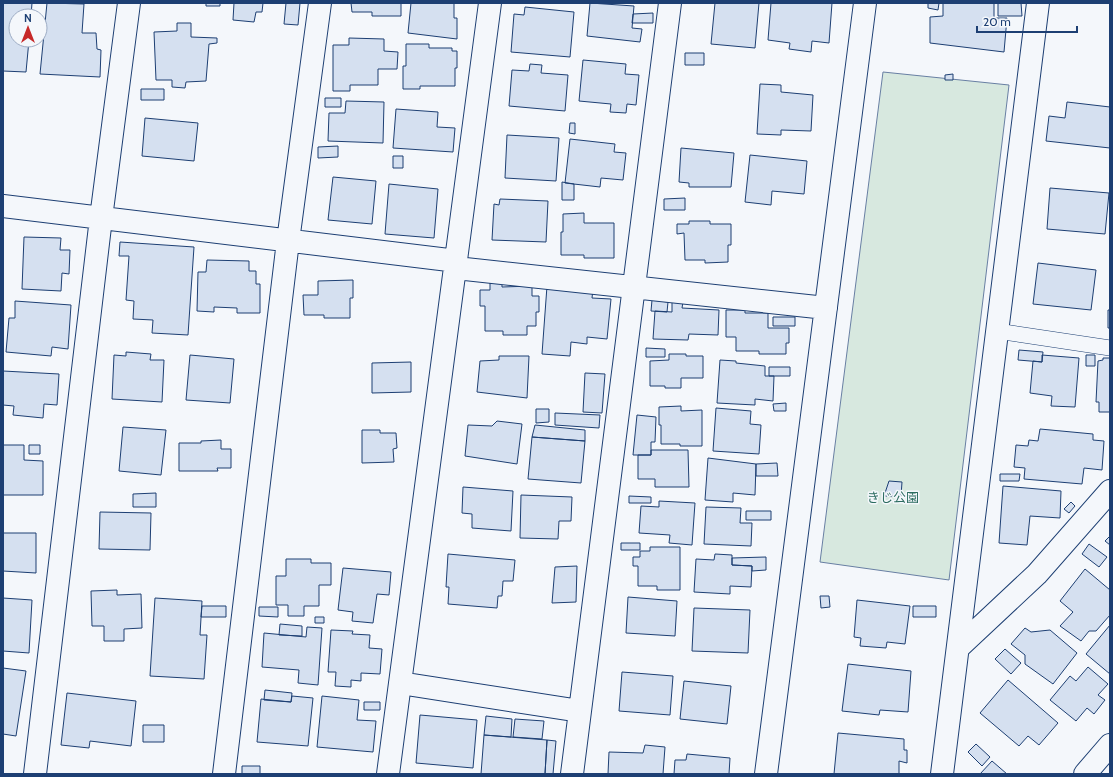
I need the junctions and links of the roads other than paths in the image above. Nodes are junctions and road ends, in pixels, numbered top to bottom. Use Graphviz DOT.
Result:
graph roads {
  1 [pos="129,3"];
  2 [pos="320,3"];
  3 [pos="490,3"];
  4 [pos="670,3"];
  5 [pos="865,3"];
  6 [pos="1038,3"];
  7 [pos="3,206"];
  8 [pos="101,218"];
  9 [pos="288,241"];
  10 [pos="456,265"];
  11 [pos="634,287"];
  12 [pos="826,308"];
  13 [pos="997,331"];
  14 [pos="1110,348"];
  15 [pos="1110,491"];
  16 [pos="959,647"];
  17 [pos="400,683"];
  18 [pos="580,711"];
  19 [pos="1110,745"];
  20 [pos="35,774"];
  21 [pos="224,774"];
  22 [pos="388,774"];
  23 [pos="572,774"];
  24 [pos="766,774"];
  25 [pos="942,774"];
  26 [pos="1085,774"];
  1 -- 8 [label="street"];
  2 -- 9 [label="street"];
  3 -- 10 [label="street"];
  4 -- 11 [label="street"];
  5 -- 12 [label="street"];
  6 -- 13 [label="street"];
  7 -- 8 [label="street"];
  8 -- 9 [label="street"];
  8 -- 20 [label="street"];
  9 -- 10 [label="street"];
  9 -- 21 [label="street"];
  10 -- 11 [label="street"];
  10 -- 17 [label="street"];
  11 -- 12 [label="street"];
  11 -- 18 [label="street"];
  12 -- 24 [label="street"];
  13 -- 14 [label="lane"];
  13 -- 16 [label="street"];
  15 -- 16 [label="street"];
  16 -- 25 [label="street"];
  17 -- 18 [label="street"];
  17 -- 22 [label="street"];
  18 -- 23 [label="street"];
  19 -- 26 [label="street"];
}
